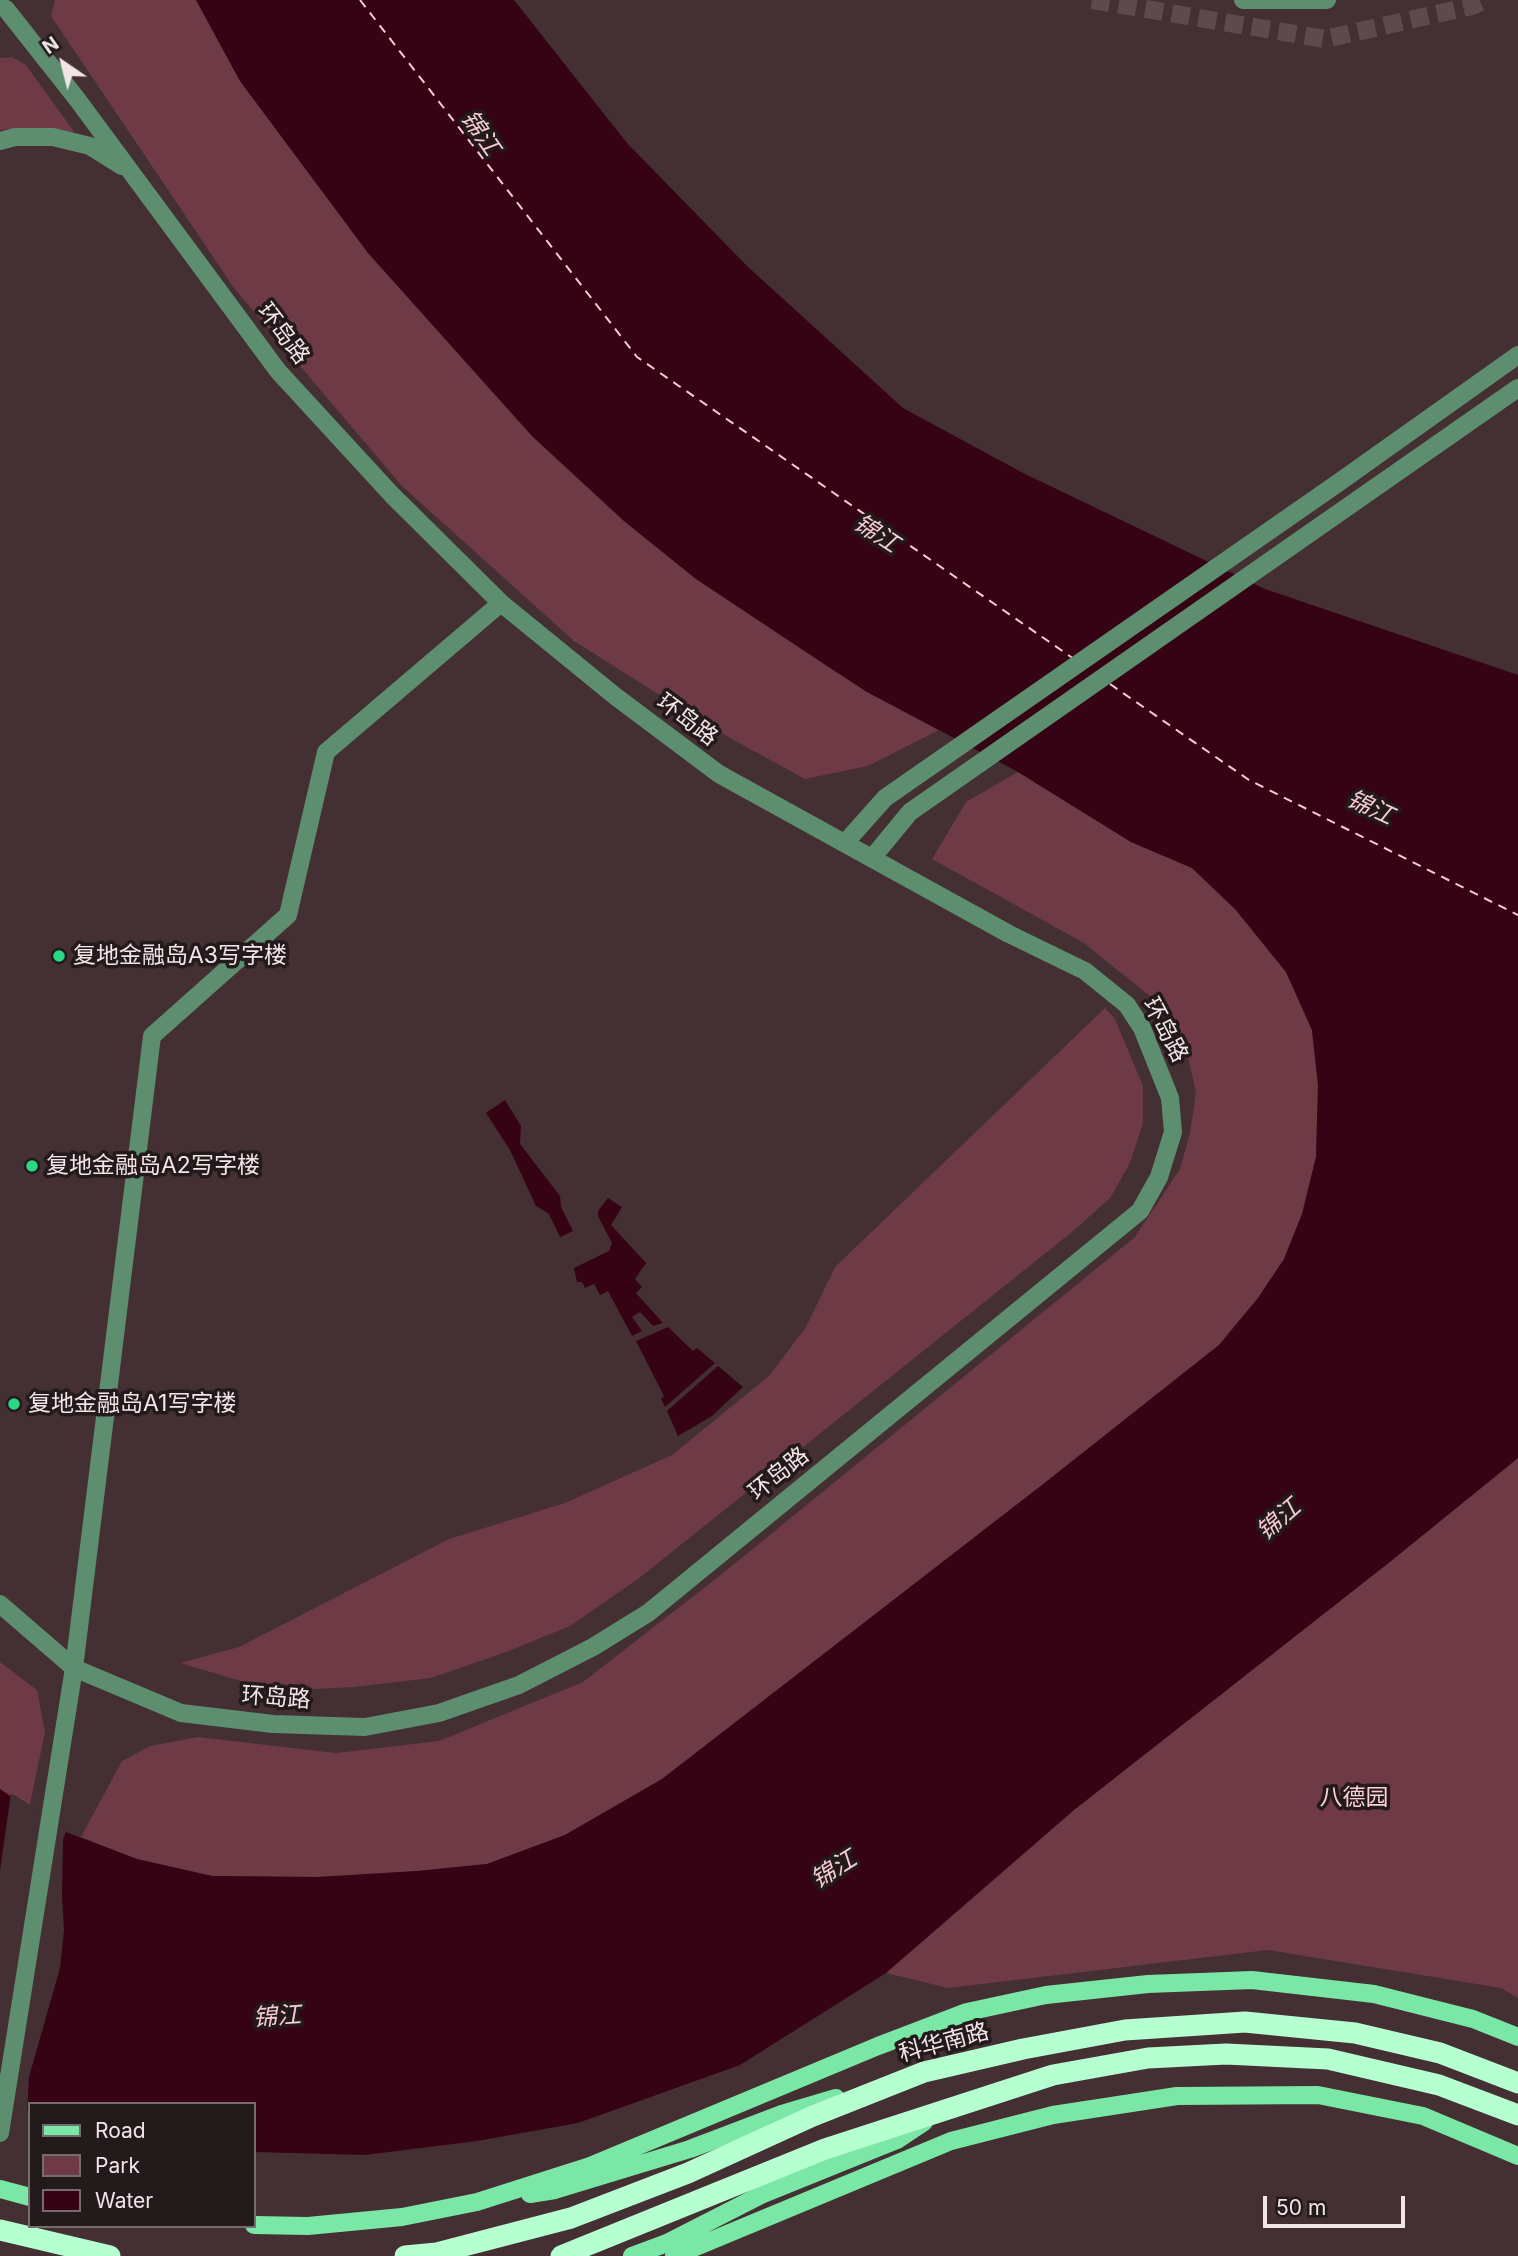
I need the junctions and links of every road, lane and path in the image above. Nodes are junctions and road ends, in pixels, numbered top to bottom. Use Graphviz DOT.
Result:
graph roads {
  1 [pos="1243,0"];
  2 [pos="1327,0"];
  3 [pos="5,7"];
  4 [pos="0,141"];
  5 [pos="131,172"];
  6 [pos="1518,355"];
  7 [pos="1518,388"];
  8 [pos="501,603"];
  9 [pos="845,843"];
  10 [pos="872,858"];
  11 [pos="0,1604"];
  12 [pos="74,1668"];
  13 [pos="1518,2037"];
  14 [pos="924,2072"];
  15 [pos="1518,2083"];
  16 [pos="941,2111"];
  17 [pos="1518,2115"];
  18 [pos="1,2127"];
  19 [pos="1518,2156"];
  20 [pos="0,2189"];
  21 [pos="28,2196"];
  22 [pos="477,2202"];
  23 [pos="256,2225"];
  24 [pos="0,2230"];
  25 [pos="110,2256"];
  26 [pos="405,2256"];
  27 [pos="561,2256"];
  28 [pos="632,2256"];
  29 [pos="674,2256"];
  1 -- 2 [label="street"];
  3 -- 5 [label="street, 环岛路"];
  4 -- 5 [label="street"];
  5 -- 8 [label="street, 环岛路"];
  6 -- 9 [label="street"];
  7 -- 10 [label="street"];
  8 -- 9 [label="street, 环岛路"];
  8 -- 12 [label="street"];
  9 -- 10 [label="street, 环岛路"];
  10 -- 12 [label="street, 环岛路"];
  11 -- 12 [label="street, 环岛路"];
  12 -- 18 [label="street"];
  13 -- 22 [label="main road"];
  14 -- 15 [label="highway, 科华南路"];
  14 -- 22 [label="main road"];
  14 -- 26 [label="highway, 科华南路"];
  16 -- 17 [label="highway"];
  16 -- 27 [label="highway"];
  16 -- 28 [label="main road"];
  19 -- 29 [label="main road"];
  20 -- 21 [label="main road"];
  22 -- 23 [label="main road"];
  24 -- 25 [label="highway"];
}
